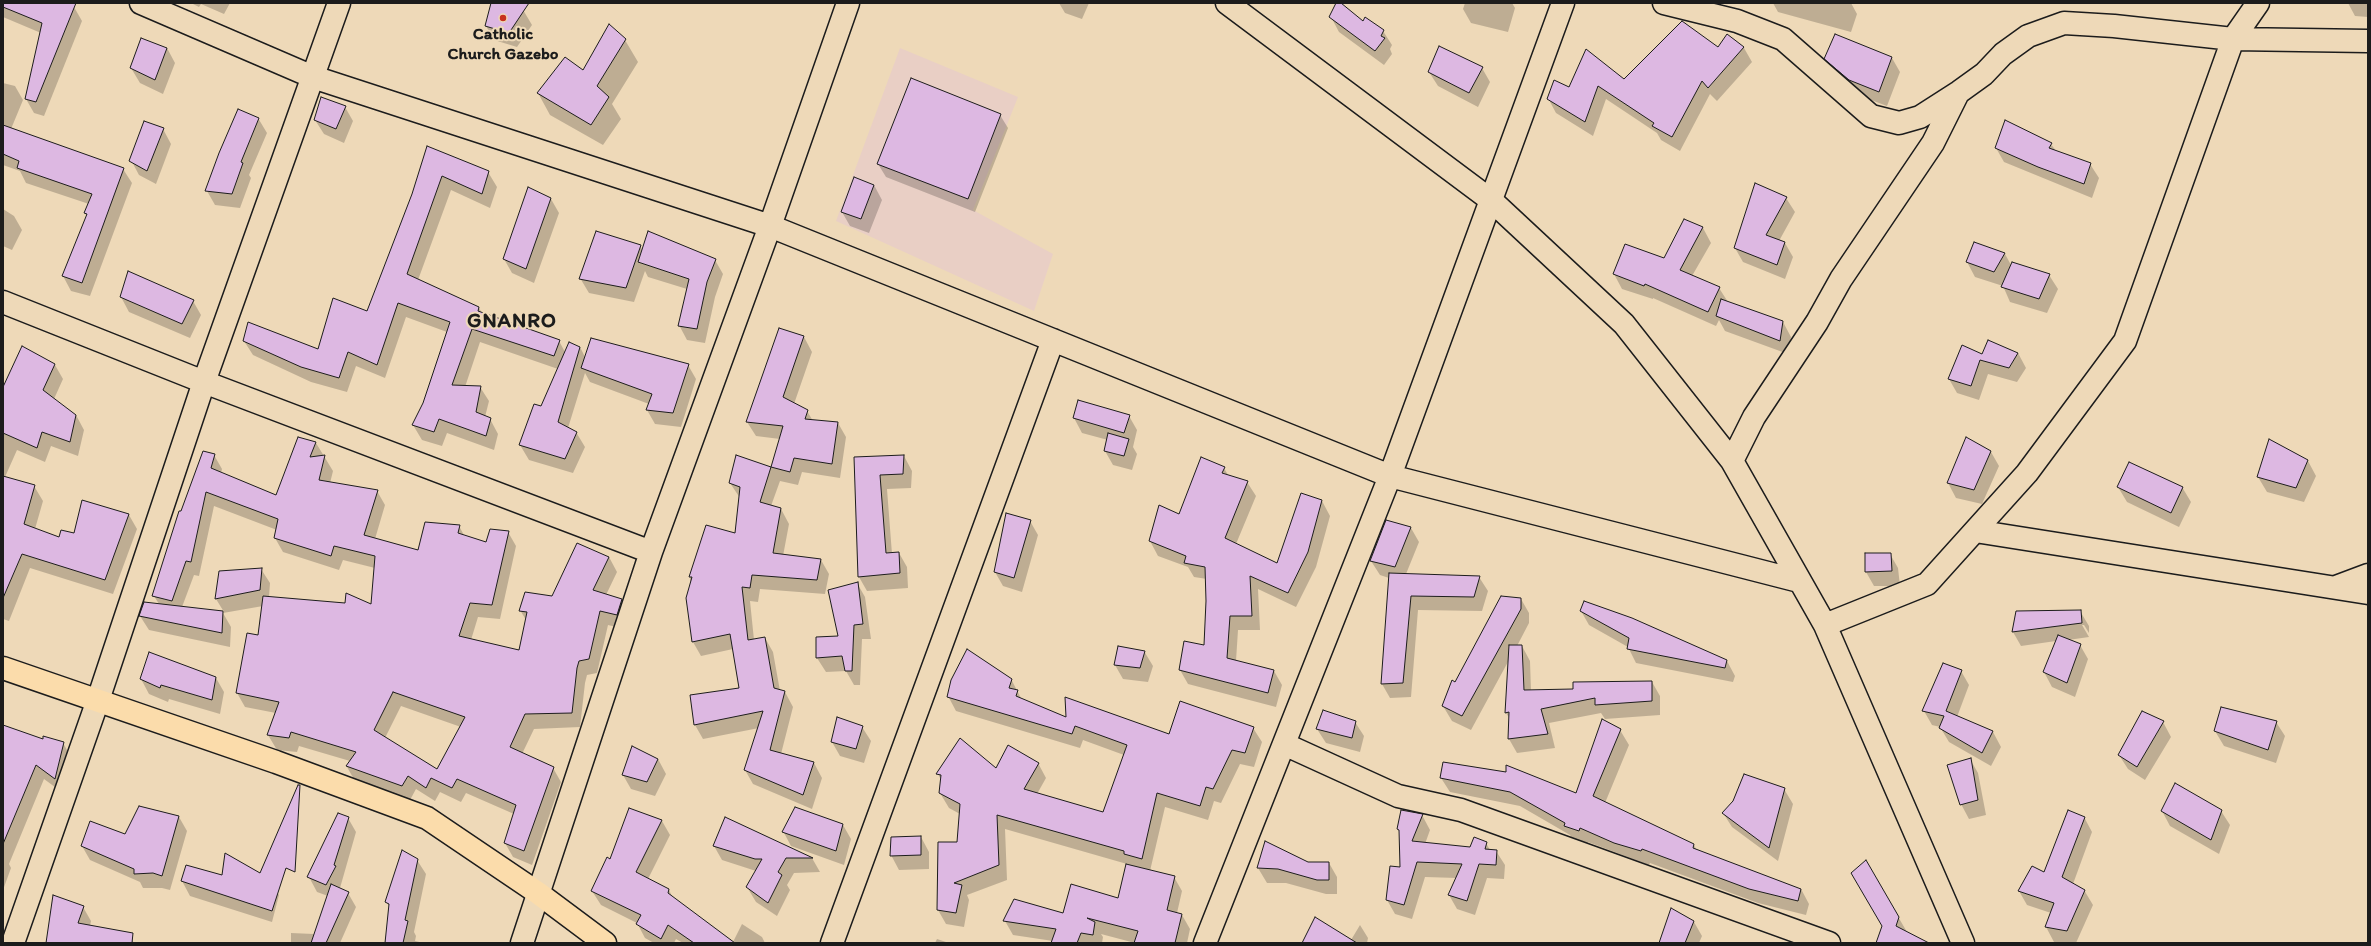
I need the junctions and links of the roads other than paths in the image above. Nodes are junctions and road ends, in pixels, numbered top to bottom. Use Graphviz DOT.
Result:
graph roads {
  1 [pos="142,3"];
  2 [pos="339,3"];
  3 [pos="848,3"];
  4 [pos="1227,3"];
  5 [pos="1563,3"];
  6 [pos="1664,3"];
  7 [pos="2258,3"];
  8 [pos="2233,39"];
  9 [pos="2368,41"];
  10 [pos="312,77"];
  11 [pos="1959,92"];
  12 [pos="1492,201"];
  13 [pos="770,226"];
  14 [pos="3,302"];
  15 [pos="1053,340"];
  16 [pos="204,382"];
  17 [pos="1732,461"];
  18 [pos="1390,476"];
  19 [pos="1975,531"];
  20 [pos="651,552"];
  21 [pos="2368,575"];
  22 [pos="1800,581"];
  23 [pos="2334,588"];
  24 [pos="2368,593"];
  25 [pos="1825,625"];
  26 [pos="3,668"];
  27 [pos="98,700"];
  28 [pos="1284,744"];
  29 [pos="538,893"];
  30 [pos="13,943"];
  31 [pos="522,943"];
  32 [pos="604,943"];
  33 [pos="832,943"];
  34 [pos="1205,943"];
  35 [pos="1829,943"];
  36 [pos="1963,943"];
  1 -- 10 [label="street"];
  2 -- 10 [label="street"];
  3 -- 13 [label="street"];
  4 -- 12 [label="street"];
  5 -- 12 [label="street"];
  6 -- 11 [label="street"];
  7 -- 8 [label="street"];
  8 -- 9 [label="street"];
  8 -- 11 [label="street"];
  8 -- 19 [label="street"];
  10 -- 13 [label="street"];
  10 -- 16 [label="street"];
  11 -- 17 [label="street"];
  12 -- 17 [label="street"];
  12 -- 18 [label="street"];
  13 -- 15 [label="street"];
  13 -- 20 [label="street"];
  14 -- 16 [label="street"];
  15 -- 18 [label="street"];
  15 -- 33 [label="street"];
  16 -- 20 [label="street"];
  16 -- 27 [label="street"];
  17 -- 22 [label="street"];
  18 -- 22 [label="street"];
  18 -- 28 [label="street"];
  19 -- 23 [label="street"];
  19 -- 25 [label="street"];
  20 -- 29 [label="street"];
  21 -- 23 [label="street"];
  22 -- 25 [label="street"];
  23 -- 24 [label="street"];
  25 -- 36 [label="street"];
  26 -- 27 [label="main road"];
  27 -- 29 [label="main road"];
  27 -- 30 [label="street"];
  28 -- 34 [label="street"];
  28 -- 35 [label="street"];
  29 -- 31 [label="street"];
  29 -- 32 [label="main road"];
}
